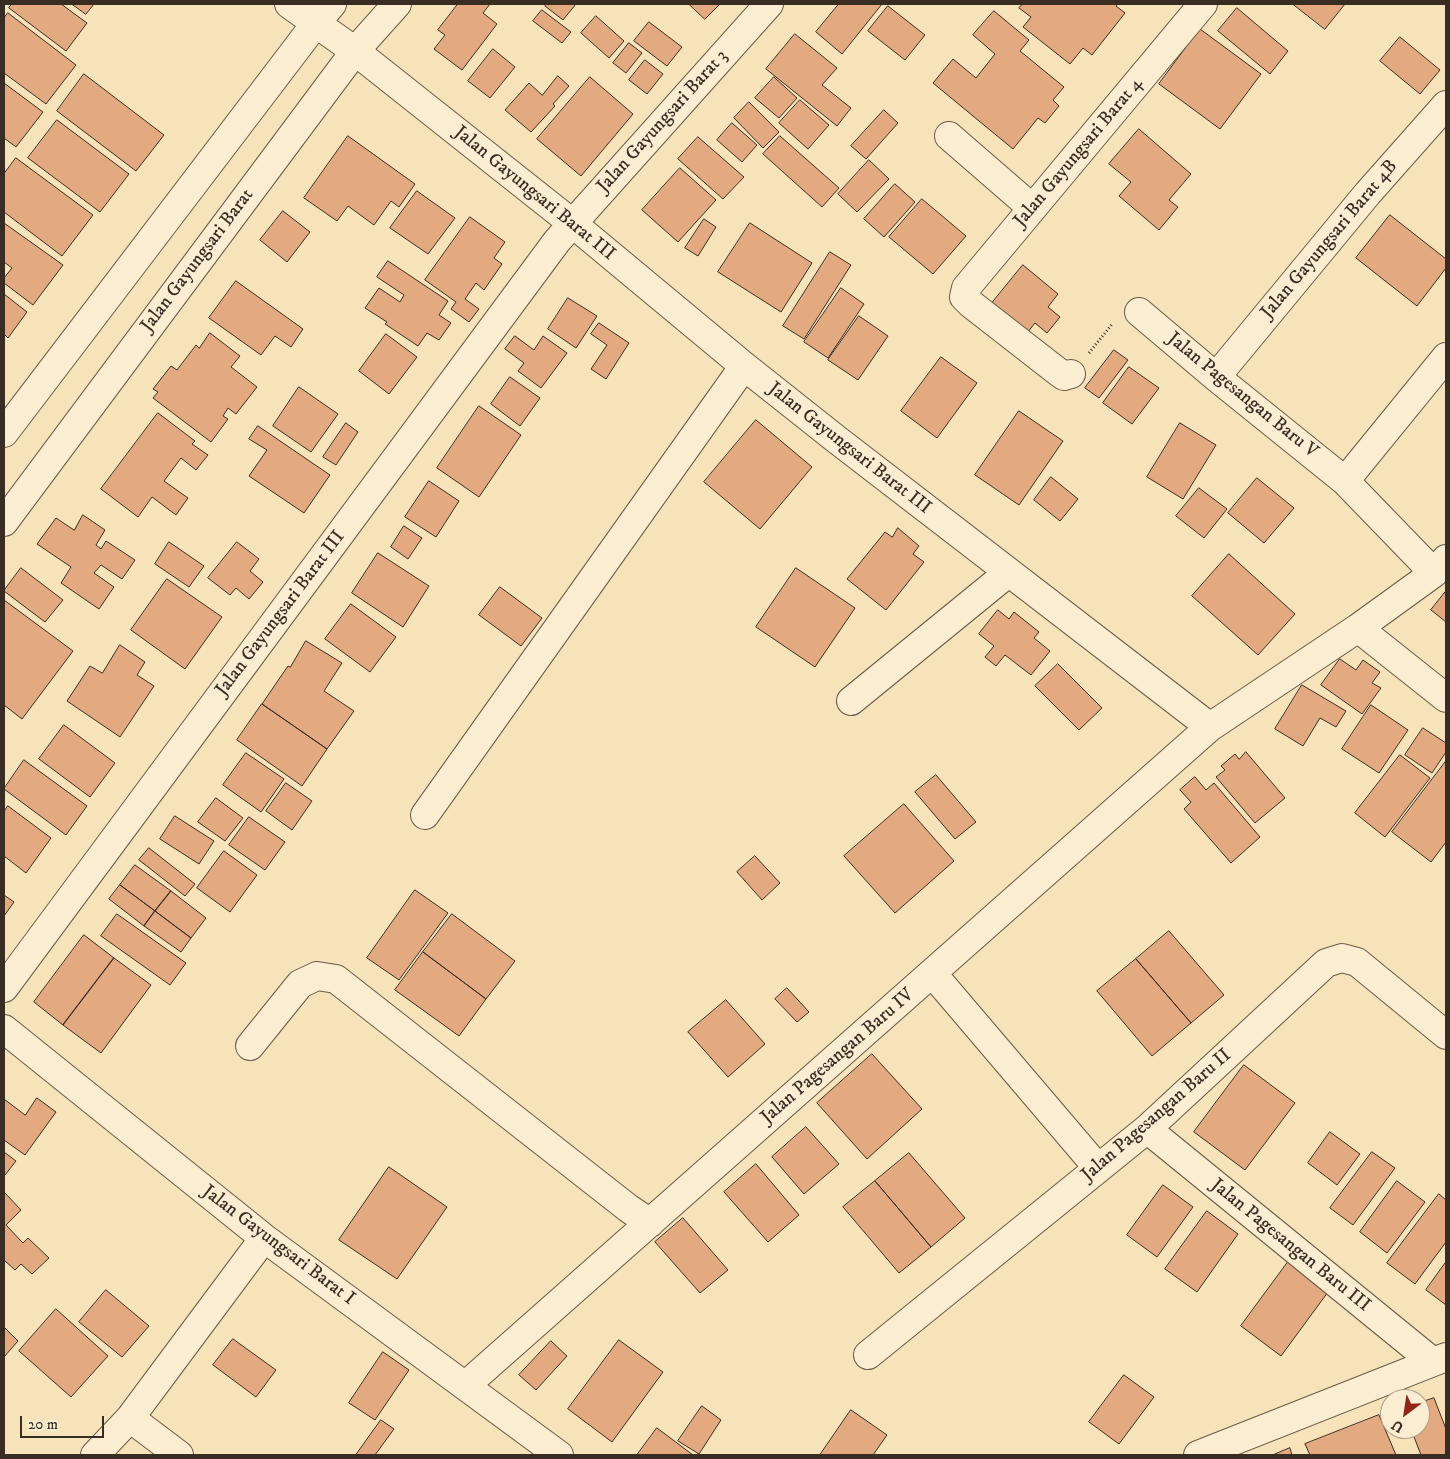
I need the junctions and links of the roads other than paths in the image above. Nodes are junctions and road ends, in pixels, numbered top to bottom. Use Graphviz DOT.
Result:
graph roads {
  1 [pos="289,4"];
  2 [pos="397,4"];
  3 [pos="769,4"];
  4 [pos="1204,4"];
  5 [pos="324,13"];
  6 [pos="355,51"];
  7 [pos="1446,105"];
  8 [pos="949,136"];
  9 [pos="1032,208"];
  10 [pos="565,232"];
  11 [pos="1139,312"];
  12 [pos="1446,357"];
  13 [pos="744,366"];
  14 [pos="1072,374"];
  15 [pos="1216,377"];
  16 [pos="4,433"];
  17 [pos="1345,480"];
  18 [pos="4,522"];
  19 [pos="1440,566"];
  20 [pos="1008,573"];
  21 [pos="1358,628"];
  22 [pos="1446,698"];
  23 [pos="851,701"];
  24 [pos="1210,727"];
  25 [pos="424,815"];
  26 [pos="932,973"];
  27 [pos="4,988"];
  28 [pos="4,1029"];
  29 [pos="1446,1035"];
  30 [pos="250,1046"];
  31 [pos="1148,1129"];
  32 [pos="1098,1168"];
  33 [pos="650,1223"];
  34 [pos="264,1238"];
  35 [pos="868,1355"];
  36 [pos="1440,1360"];
  37 [pos="465,1386"];
  38 [pos="130,1418"];
  39 [pos="95,1455"];
  40 [pos="179,1455"];
  41 [pos="559,1455"];
  42 [pos="1198,1455"];
  1 -- 5 [label="street, Jalan Gayungsari Barat III"];
  2 -- 6 [label="street, Jalan Gayungsari Barat"];
  3 -- 10 [label="street, Jalan Gayungsari Barat 3"];
  4 -- 9 [label="street, Jalan Gayungsari Barat 4"];
  5 -- 6 [label="street, Jalan Gayungsari Barat III"];
  5 -- 16 [label="street"];
  6 -- 10 [label="street, Jalan Gayungsari Barat III"];
  6 -- 18 [label="street, Jalan Gayungsari Barat"];
  7 -- 15 [label="street, Jalan Gayungsari Barat 4B"];
  8 -- 9 [label="street"];
  9 -- 14 [label="street, Jalan Gayungsari Barat 4"];
  10 -- 13 [label="street, Jalan Gayungsari Barat III"];
  10 -- 27 [label="street, Jalan Gayungsari Barat III"];
  11 -- 15 [label="street, Jalan Pagesangan Baru V"];
  12 -- 17 [label="street"];
  13 -- 20 [label="street, Jalan Gayungsari Barat III"];
  13 -- 25 [label="street"];
  15 -- 17 [label="street, Jalan Pagesangan Baru V"];
  17 -- 19 [label="street, Jalan Pagesangan Baru V"];
  19 -- 21 [label="street, Jalan Pagesangan Baru V"];
  20 -- 23 [label="street"];
  20 -- 24 [label="street, Jalan Gayungsari Barat III"];
  21 -- 22 [label="street"];
  21 -- 24 [label="street"];
  24 -- 26 [label="street, Jalan Pagesangan Baru IV"];
  26 -- 32 [label="street"];
  26 -- 33 [label="street, Jalan Pagesangan Baru IV"];
  28 -- 34 [label="street, Jalan Gayungsari Barat I"];
  29 -- 31 [label="street, Jalan Pagesangan Baru II"];
  30 -- 33 [label="street"];
  31 -- 32 [label="street, Jalan Pagesangan Baru II"];
  31 -- 36 [label="street, Jalan Pagesangan Baru III"];
  32 -- 35 [label="street, Jalan Pagesangan Baru II"];
  33 -- 37 [label="street, Jalan Pagesangan Baru IV"];
  34 -- 37 [label="street, Jalan Gayungsari Barat I"];
  34 -- 38 [label="street"];
  36 -- 42 [label="street"];
  37 -- 41 [label="street, Jalan Gayungsari Barat I"];
  38 -- 39 [label="street"];
  38 -- 40 [label="street"];
}
